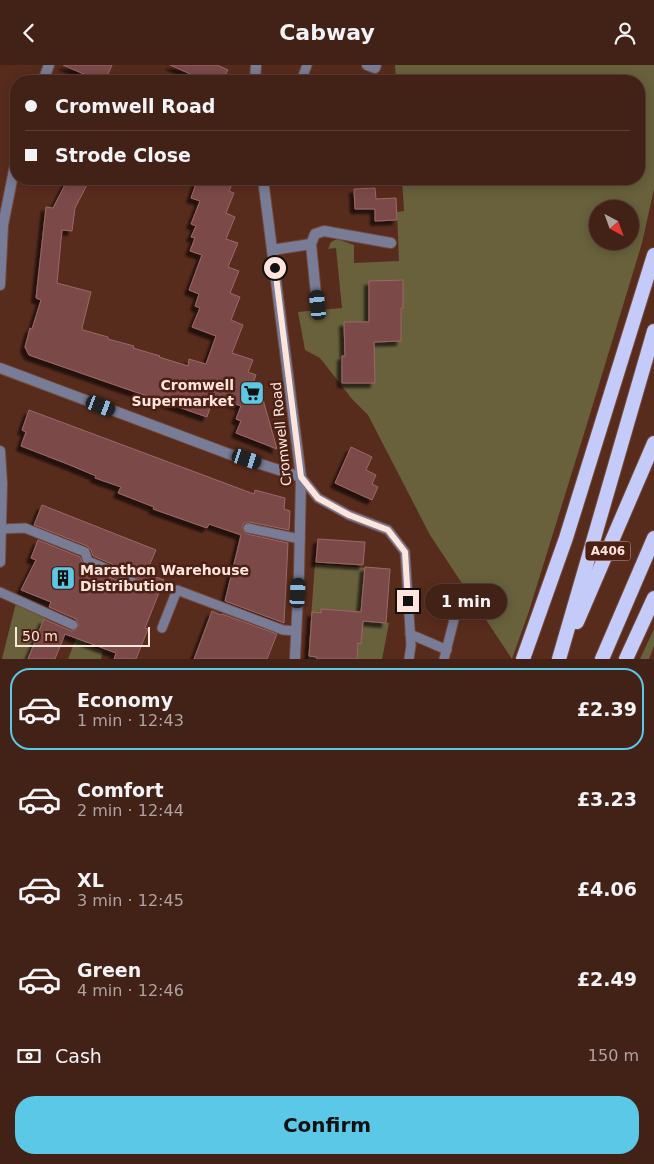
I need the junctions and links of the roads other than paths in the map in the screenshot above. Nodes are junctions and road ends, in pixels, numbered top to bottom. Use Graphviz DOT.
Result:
graph roads {
  1 [pos="368,65"];
  2 [pos="376,65"];
  3 [pos="10,185"];
  4 [pos="264,185"];
  5 [pos="1,224"];
  6 [pos="391,243"];
  7 [pos="312,245"];
  8 [pos="272,250"];
  9 [pos="654,255"];
  10 [pos="0,285"];
  11 [pos="318,305"];
  12 [pos="654,331"];
  13 [pos="0,369"];
  14 [pos="654,443"];
  15 [pos="0,451"];
  16 [pos="301,477"];
  17 [pos="1,493"];
  18 [pos="248,528"];
  19 [pos="1,529"];
  20 [pos="654,538"];
  21 [pos="300,539"];
  22 [pos="0,561"];
  23 [pos="131,579"];
  24 [pos="0,592"];
  25 [pos="654,598"];
  26 [pos="458,604"];
  27 [pos="73,625"];
  28 [pos="162,628"];
  29 [pos="296,631"];
  30 [pos="410,634"];
  31 [pos="446,654"];
  32 [pos="295,658"];
  33 [pos="409,659"];
  34 [pos="523,659"];
  35 [pos="560,659"];
  36 [pos="602,659"];
  37 [pos="626,659"];
  1 -- 2 [label="street"];
  3 -- 5 [label="street"];
  4 -- 8 [label="street, Cromwell Road"];
  5 -- 10 [label="street"];
  6 -- 7 [label="street"];
  7 -- 8 [label="street"];
  7 -- 11 [label="street"];
  8 -- 16 [label="street, Cromwell Road"];
  9 -- 34 [label="highway"];
  12 -- 35 [label="highway"];
  13 -- 16 [label="street"];
  14 -- 35 [label="highway, A406"];
  15 -- 17 [label="street"];
  16 -- 21 [label="street, Cromwell Road"];
  16 -- 30 [label="lane"];
  17 -- 19 [label="street"];
  18 -- 21 [label="lane"];
  19 -- 22 [label="street"];
  19 -- 23 [label="lane"];
  20 -- 36 [label="highway, A406"];
  21 -- 29 [label="street, Cromwell Road"];
  24 -- 27 [label="lane"];
  25 -- 37 [label="highway"];
  26 -- 31 [label="lane"];
  28 -- 29 [label="lane"];
  29 -- 32 [label="street, Cromwell Road"];
  30 -- 31 [label="lane"];
  30 -- 33 [label="lane"];
}
